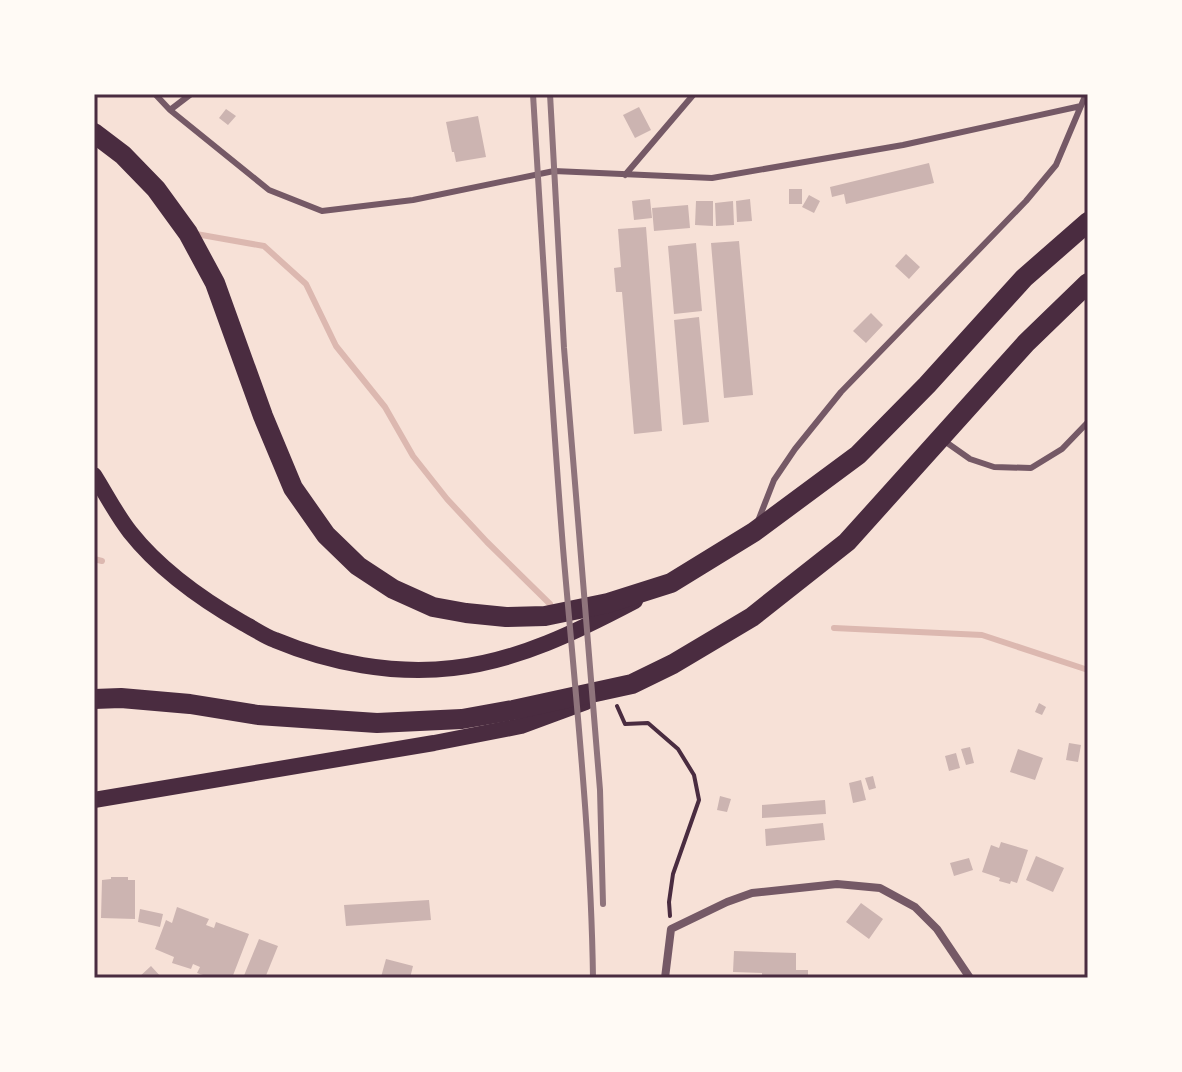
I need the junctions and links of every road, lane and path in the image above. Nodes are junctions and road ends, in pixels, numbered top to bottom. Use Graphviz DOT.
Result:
graph roads {
  1 [pos="155,94"];
  2 [pos="191,94"];
  3 [pos="694,94"];
  4 [pos="1086,94"];
  5 [pos="1081,106"];
  6 [pos="170,110"];
  7 [pos="96,134"];
  8 [pos="625,175"];
  9 [pos="1088,222"];
  10 [pos="1088,283"];
  11 [pos="1088,422"];
  12 [pos="940,438"];
  13 [pos="94,475"];
  14 [pos="754,532"];
  15 [pos="671,583"];
  16 [pos="632,684"];
  17 [pos="94,699"];
  18 [pos="625,724"];
  19 [pos="94,800"];
  20 [pos="671,929"];
  21 [pos="665,978"];
  22 [pos="970,978"];
  1 -- 6 [label="lane"];
  2 -- 6 [label="lane"];
  3 -- 8 [label="lane"];
  4 -- 5 [label="lane"];
  5 -- 8 [label="lane"];
  5 -- 14 [label="lane"];
  6 -- 8 [label="lane"];
  7 -- 15 [label="main road"];
  9 -- 14 [label="main road"];
  10 -- 12 [label="main road"];
  11 -- 12 [label="lane"];
  12 -- 16 [label="main road"];
  13 -- 15 [label="main road"];
  14 -- 15 [label="main road"];
  16 -- 17 [label="main road"];
  16 -- 19 [label="main road"];
  18 -- 20 [label="path"];
  20 -- 21 [label="street"];
  20 -- 22 [label="street"];
}
